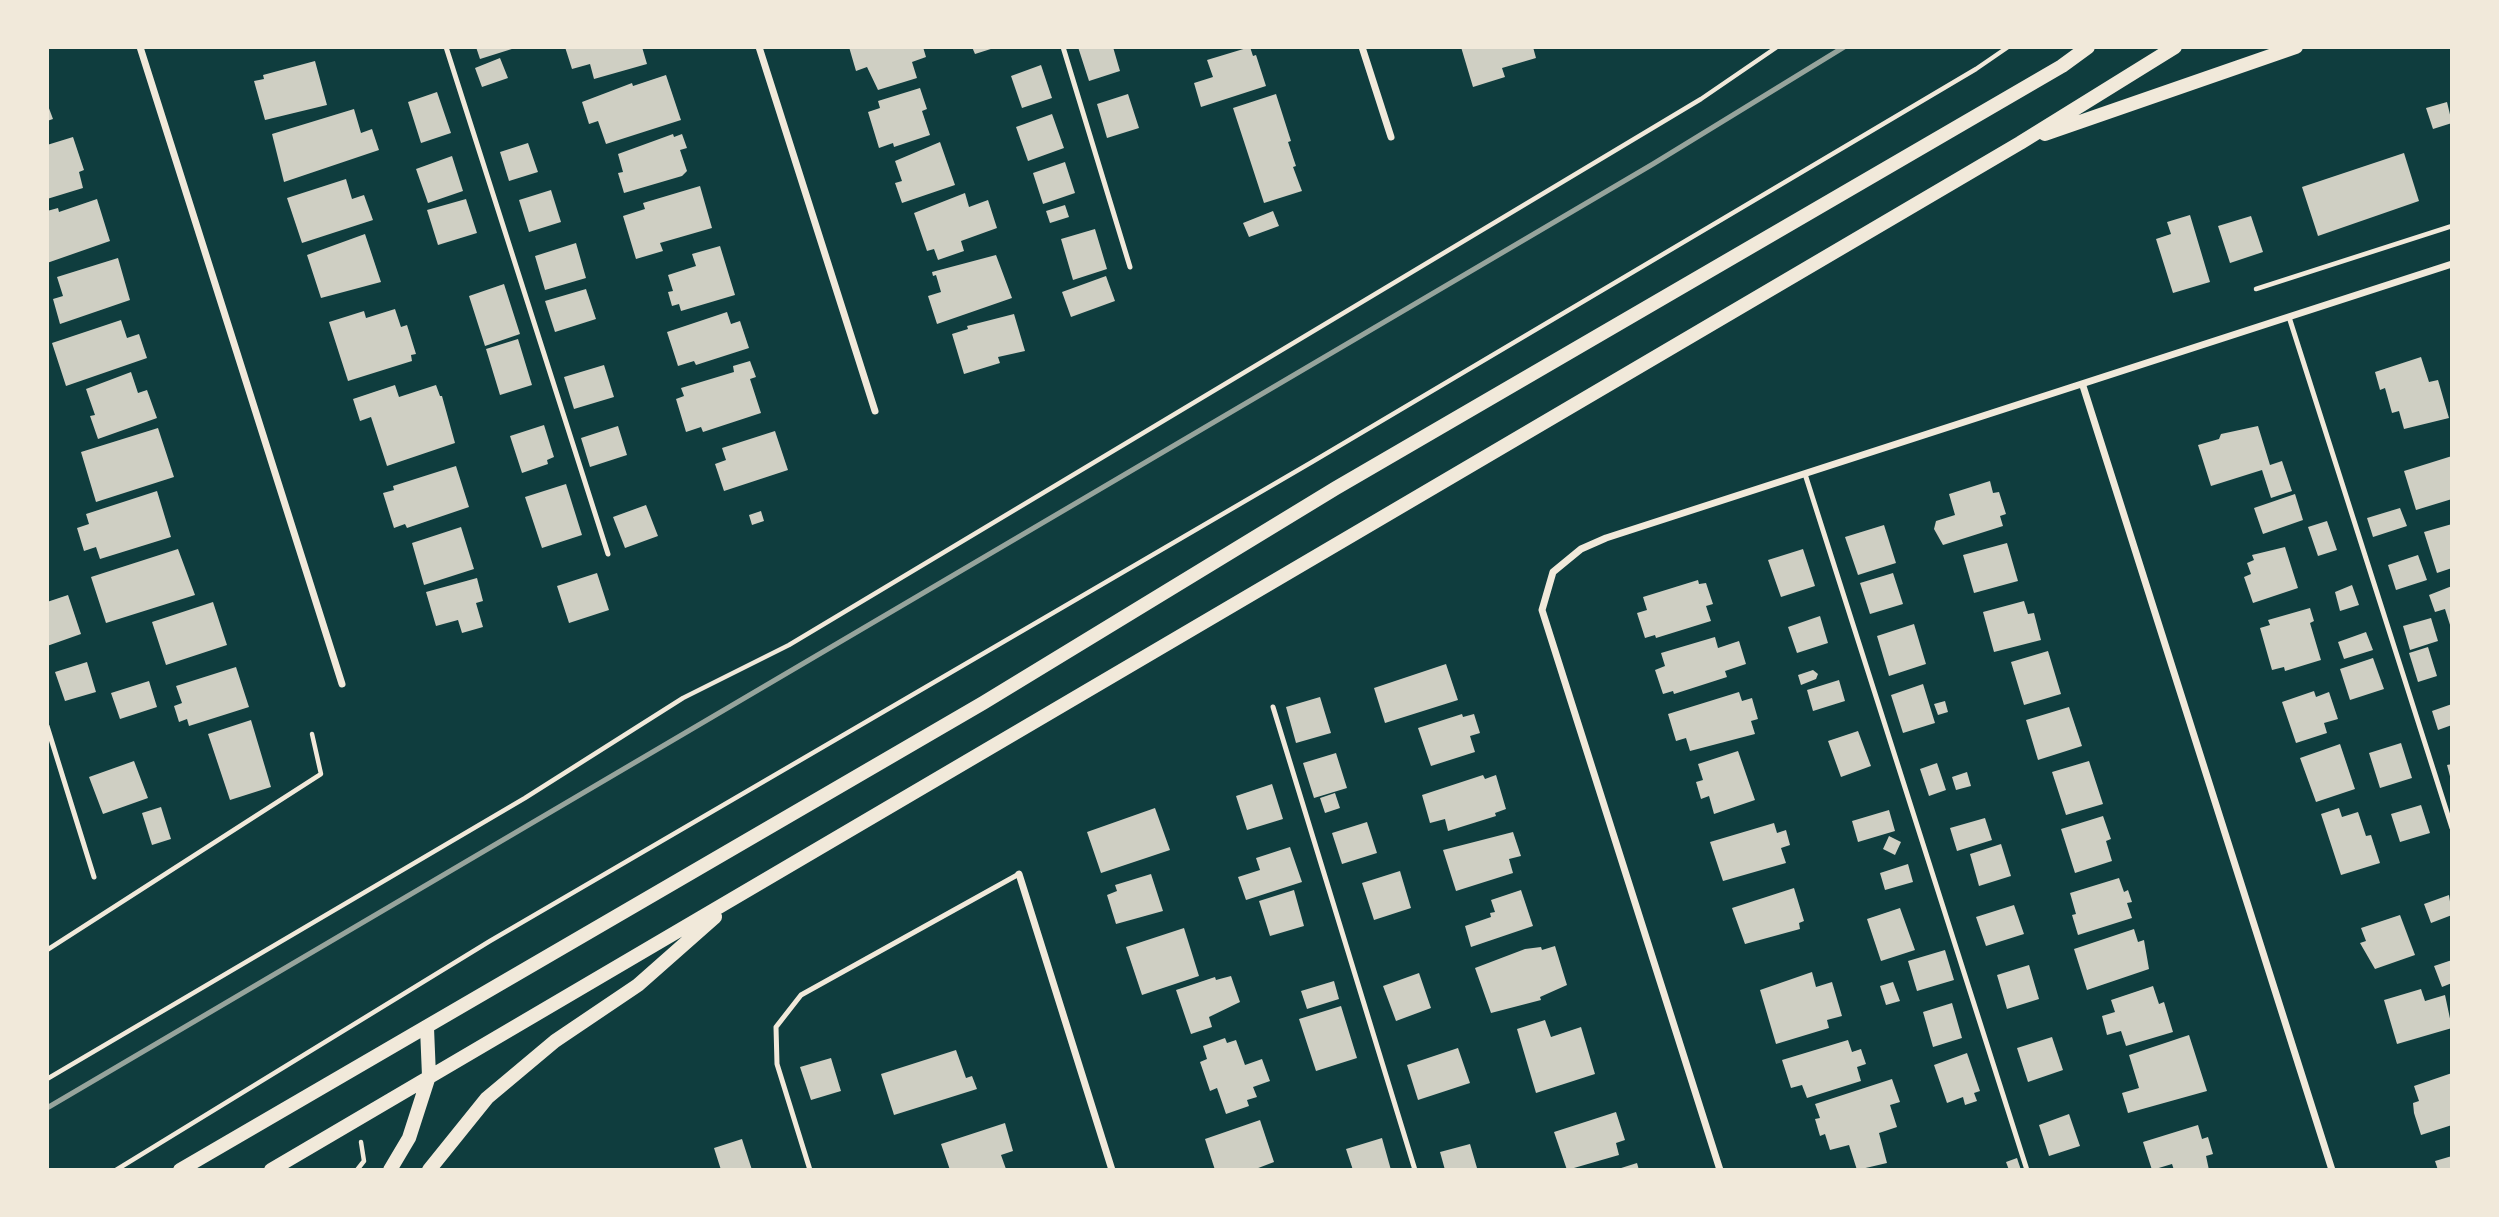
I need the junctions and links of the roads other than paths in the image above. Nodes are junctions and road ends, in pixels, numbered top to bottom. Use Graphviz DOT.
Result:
graph roads {
  1 [pos="140,47"];
  2 [pos="446,47"];
  3 [pos="759,47"];
  4 [pos="1063,47"];
  5 [pos="1362,47"];
  6 [pos="2088,47"];
  7 [pos="2175,47"];
  8 [pos="2296,47"];
  9 [pos="1391,138"];
  10 [pos="2020,143"];
  11 [pos="2452,264"];
  12 [pos="1130,267"];
  13 [pos="2289,317"];
  14 [pos="2083,386"];
  15 [pos="875,411"];
  16 [pos="1805,474"];
  17 [pos="608,554"];
  18 [pos="342,684"];
  19 [pos="1273,707"];
  20 [pos="47,726"];
  21 [pos="2452,828"];
  22 [pos="1019,874"];
  23 [pos="94,877"];
  24 [pos="740,896"];
  25 [pos="428,1028"];
  26 [pos="429,1076"];
  27 [pos="180,1170"];
  28 [pos="271,1170"];
  29 [pos="390,1170"];
  30 [pos="429,1170"];
  31 [pos="810,1170"];
  32 [pos="1112,1170"];
  33 [pos="1415,1170"];
  34 [pos="1720,1170"];
  35 [pos="2027,1170"];
  36 [pos="2332,1170"];
  1 -- 18 [label="street"];
  2 -- 17 [label="lane"];
  3 -- 15 [label="street"];
  4 -- 12 [label="lane"];
  5 -- 9 [label="street"];
  6 -- 25 [label="main road"];
  7 -- 10 [label="main road"];
  8 -- 10 [label="main road"];
  10 -- 24 [label="main road"];
  11 -- 13 [label="street"];
  13 -- 14 [label="street"];
  13 -- 21 [label="lane"];
  14 -- 16 [label="street"];
  14 -- 36 [label="street"];
  16 -- 34 [label="street"];
  16 -- 35 [label="lane"];
  19 -- 33 [label="lane"];
  20 -- 23 [label="lane"];
  22 -- 31 [label="lane"];
  22 -- 32 [label="street"];
  24 -- 26 [label="main road"];
  24 -- 30 [label="main road"];
  25 -- 26 [label="main road"];
  25 -- 27 [label="main road"];
  26 -- 28 [label="main road"];
  26 -- 29 [label="main road"];
}
